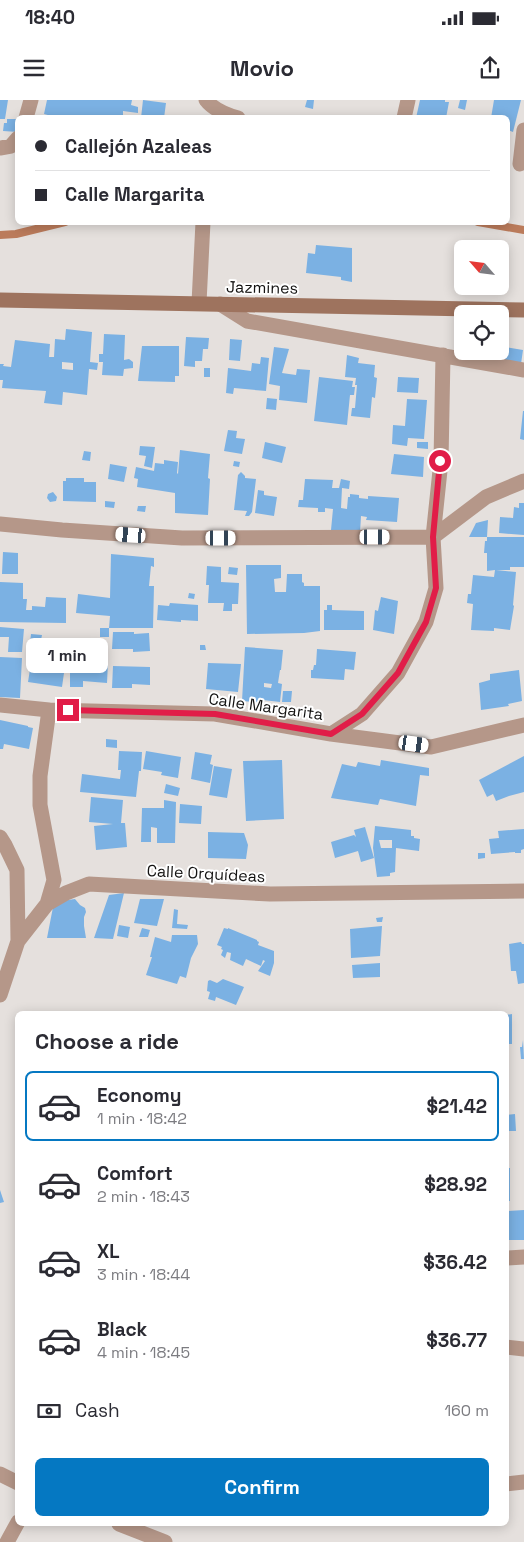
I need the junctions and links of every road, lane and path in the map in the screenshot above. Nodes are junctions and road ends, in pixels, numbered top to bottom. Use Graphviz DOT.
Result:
graph roads {
  1 [pos="31,100"];
  2 [pos="408,100"];
  3 [pos="207,107"];
  4 [pos="27,115"];
  5 [pos="228,115"];
  6 [pos="405,115"];
  7 [pos="524,130"];
  8 [pos="517,163"];
  9 [pos="203,225"];
  10 [pos="0,300"];
  11 [pos="199,303"];
  12 [pos="220,304"];
  13 [pos="524,310"];
  14 [pos="443,355"];
  15 [pos="524,370"];
  16 [pos="524,481"];
  17 [pos="0,524"];
  18 [pos="433,537"];
  19 [pos="0,705"];
  20 [pos="49,710"];
  21 [pos="524,725"];
  22 [pos="331,734"];
  23 [pos="0,837"];
  24 [pos="524,891"];
  25 [pos="46,904"];
  26 [pos="18,941"];
  27 [pos="0,995"];
  28 [pos="524,1257"];
  29 [pos="509,1258"];
  30 [pos="509,1347"];
  31 [pos="524,1349"];
  32 [pos="0,1474"];
  33 [pos="15,1482"];
  34 [pos="524,1482"];
  35 [pos="509,1484"];
  36 [pos="16,1526"];
  37 [pos="124,1526"];
  38 [pos="7,1542"];
  39 [pos="165,1542"];
  1 -- 4 [label="street"];
  2 -- 6 [label="street"];
  3 -- 5 [label="street"];
  7 -- 8 [label="street"];
  9 -- 11 [label="street"];
  10 -- 11 [label="main road, Jazmines"];
  11 -- 12 [label="main road, Jazmines"];
  12 -- 13 [label="main road, Jazmines"];
  12 -- 14 [label="street"];
  14 -- 15 [label="street"];
  14 -- 18 [label="street"];
  16 -- 18 [label="street"];
  17 -- 18 [label="street"];
  18 -- 22 [label="street"];
  19 -- 20 [label="street, Calle Margarita"];
  20 -- 22 [label="street, Calle Margarita"];
  20 -- 25 [label="street"];
  21 -- 22 [label="street, Calle Margarita"];
  23 -- 26 [label="street"];
  24 -- 25 [label="street, Calle Orquídeas"];
  25 -- 26 [label="street, Calle Orquídeas"];
  26 -- 27 [label="street"];
  28 -- 29 [label="street"];
  30 -- 31 [label="street"];
  32 -- 33 [label="street"];
  34 -- 35 [label="street"];
  36 -- 38 [label="street"];
  37 -- 39 [label="street"];
}
